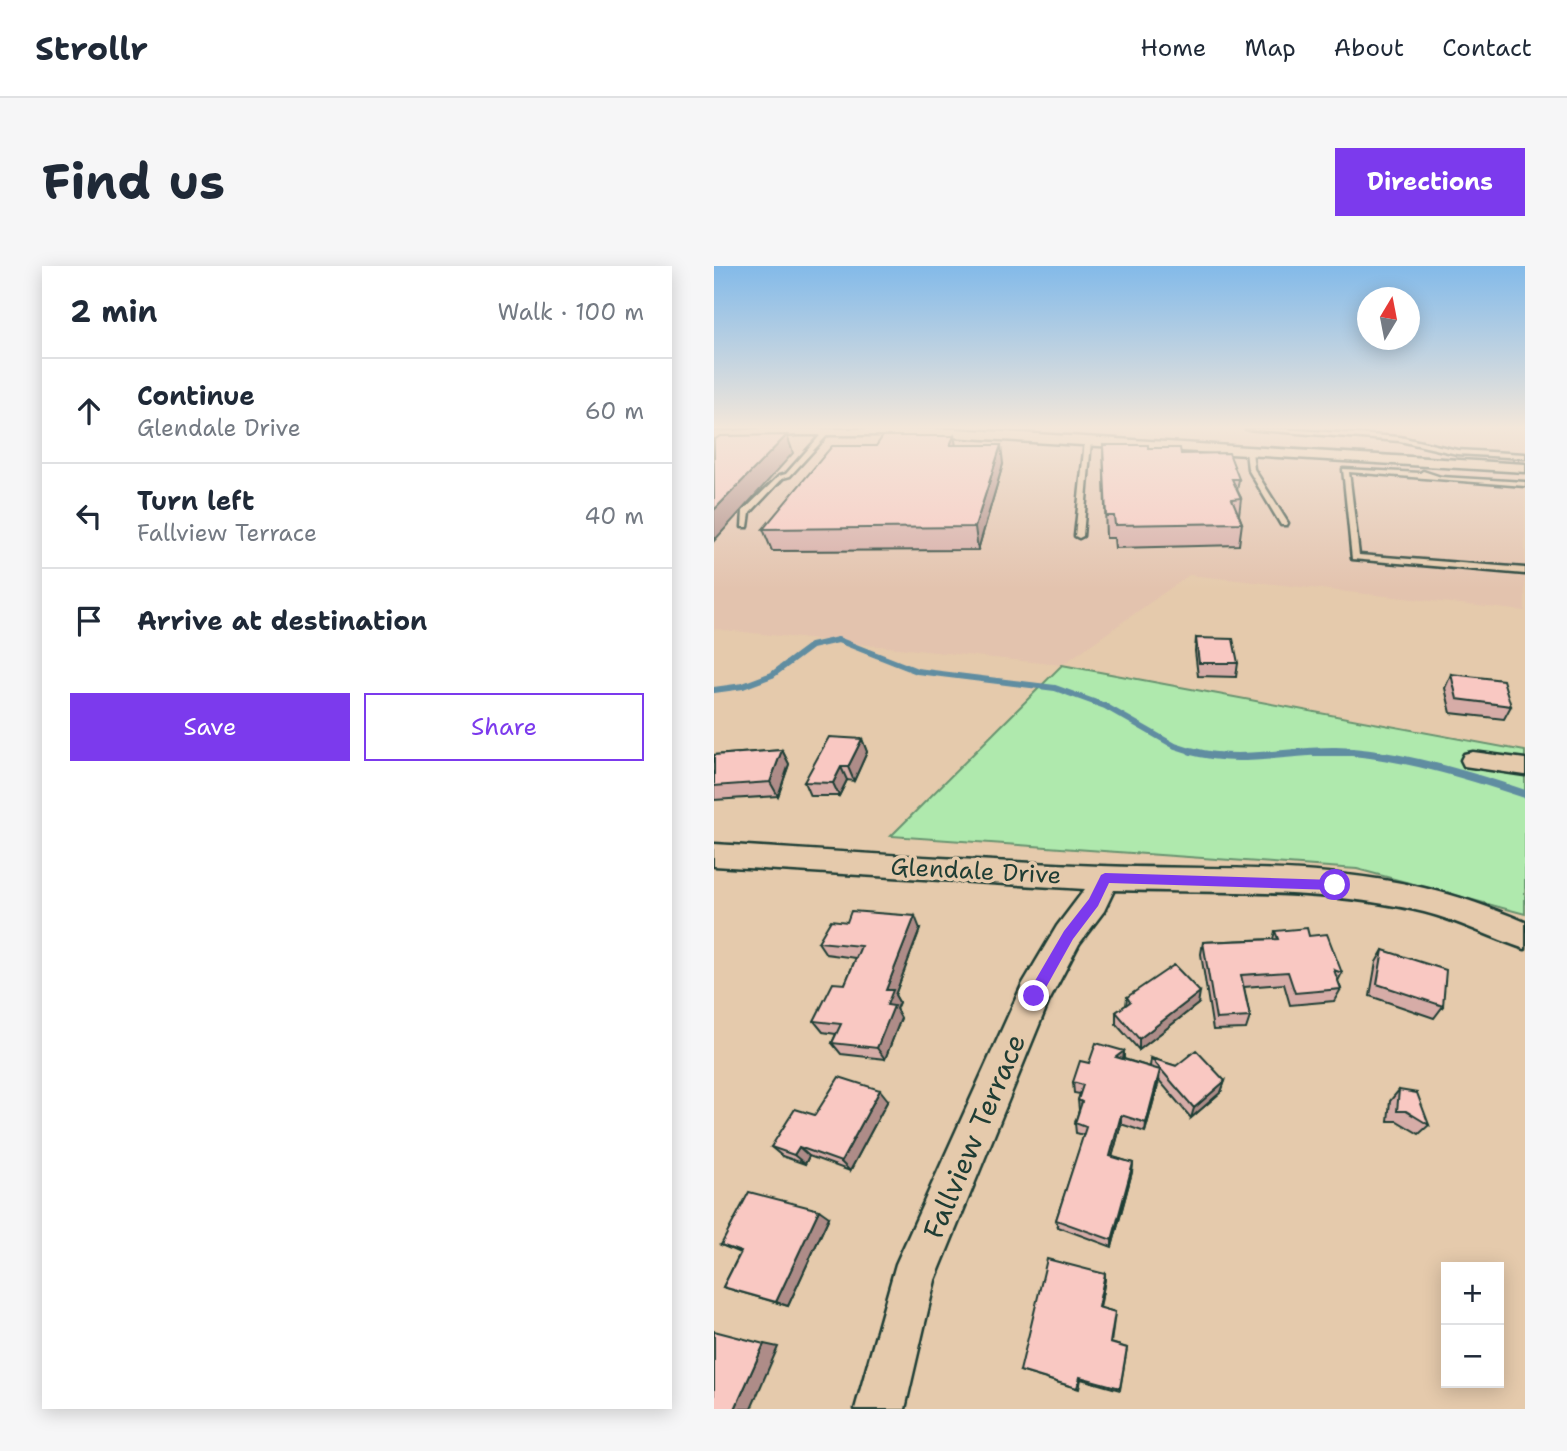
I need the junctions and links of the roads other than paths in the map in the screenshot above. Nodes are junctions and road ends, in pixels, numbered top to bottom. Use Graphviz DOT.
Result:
graph roads {
  1 [pos="776,482"];
  2 [pos="1084,482"];
  3 [pos="1259,482"];
  4 [pos="1346,482"];
  5 [pos="1505,482"];
  6 [pos="1525,484"];
  7 [pos="1284,523"];
  8 [pos="745,525"];
  9 [pos="1079,536"];
  10 [pos="1525,571"];
  11 [pos="1473,760"];
  12 [pos="1525,767"];
  13 [pos="714,855"];
  14 [pos="1105,878"];
  15 [pos="1525,936"];
  16 [pos="880,1409"];
  1 -- 8 [label="lane"];
  2 -- 9 [label="lane"];
  3 -- 7 [label="lane"];
  4 -- 10 [label="lane"];
  5 -- 6 [label="lane"];
  11 -- 12 [label="street"];
  13 -- 14 [label="street, Glendale Drive"];
  14 -- 15 [label="street, Glendale Drive"];
  14 -- 16 [label="street, Fallview Terrace"];
}
